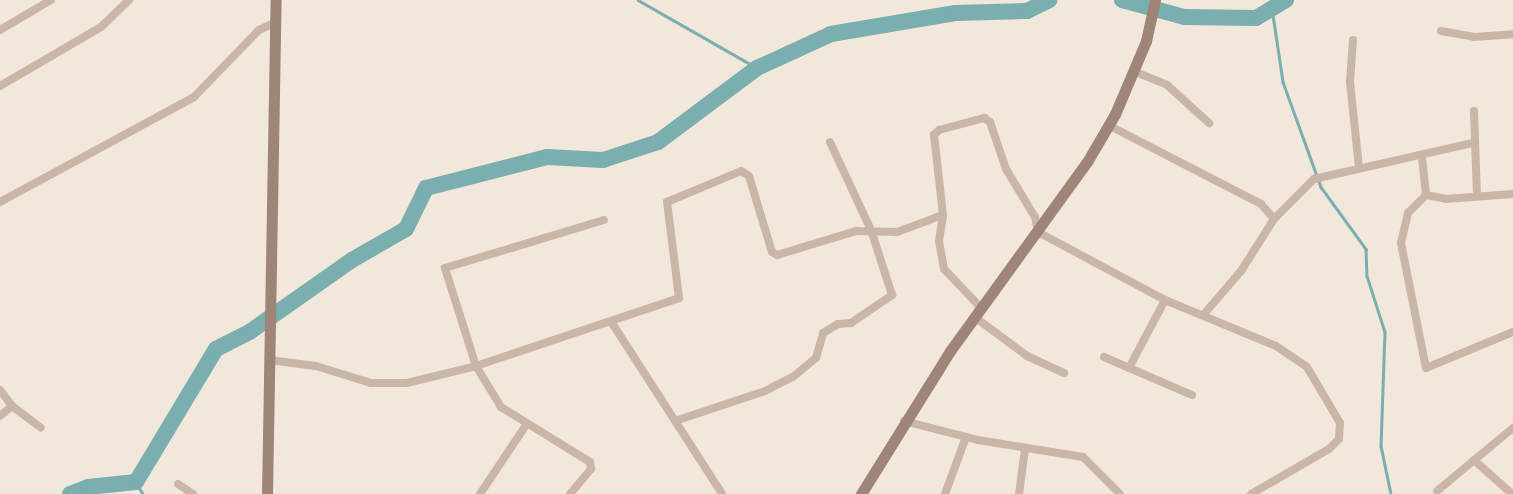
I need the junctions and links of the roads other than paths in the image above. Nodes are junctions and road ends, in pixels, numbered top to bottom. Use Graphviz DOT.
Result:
graph roads {
  1 [pos="51,0"];
  2 [pos="129,0"];
  3 [pos="276,0"];
  4 [pos="1154,8"];
  5 [pos="276,22"];
  6 [pos="0,30"];
  7 [pos="1441,31"];
  8 [pos="1513,34"];
  9 [pos="1352,40"];
  10 [pos="1133,71"];
  11 [pos="0,86"];
  12 [pos="1474,111"];
  13 [pos="1209,123"];
  14 [pos="1108,125"];
  15 [pos="830,142"];
  16 [pos="1473,144"];
  17 [pos="1422,157"];
  18 [pos="1359,167"];
  19 [pos="1513,194"];
  20 [pos="1426,195"];
  21 [pos="1477,196"];
  22 [pos="0,202"];
  23 [pos="943,215"];
  24 [pos="1274,219"];
  25 [pos="604,220"];
  26 [pos="871,230"];
  27 [pos="1038,232"];
  28 [pos="1166,300"];
  29 [pos="979,313"];
  30 [pos="1204,314"];
  31 [pos="612,323"];
  32 [pos="1513,332"];
  33 [pos="1104,357"];
  34 [pos="269,360"];
  35 [pos="476,366"];
  36 [pos="1129,368"];
  37 [pos="1064,373"];
  38 [pos="0,390"];
  39 [pos="1192,395"];
  40 [pos="12,406"];
  41 [pos="0,416"];
  42 [pos="903,420"];
  43 [pos="676,421"];
  44 [pos="526,425"];
  45 [pos="41,428"];
  46 [pos="1513,428"];
  47 [pos="966,437"];
  48 [pos="1025,449"];
  49 [pos="1474,460"];
  50 [pos="178,484"];
  51 [pos="1437,491"];
  52 [pos="193,494"];
  53 [pos="267,494"];
  54 [pos="480,494"];
  55 [pos="570,494"];
  56 [pos="722,494"];
  57 [pos="861,494"];
  58 [pos="944,494"];
  59 [pos="1019,494"];
  60 [pos="1120,494"];
  61 [pos="1251,494"];
  62 [pos="1512,494"];
  1 -- 6 [label="street"];
  2 -- 11 [label="street"];
  3 -- 5 [label="street"];
  4 -- 10 [label="street"];
  5 -- 22 [label="street"];
  5 -- 34 [label="street"];
  7 -- 8 [label="street"];
  9 -- 18 [label="street"];
  10 -- 13 [label="street"];
  10 -- 14 [label="street"];
  12 -- 16 [label="street"];
  14 -- 24 [label="street"];
  14 -- 27 [label="street"];
  15 -- 26 [label="street"];
  16 -- 17 [label="street"];
  16 -- 21 [label="street"];
  17 -- 18 [label="street"];
  17 -- 20 [label="street"];
  18 -- 24 [label="street"];
  19 -- 21 [label="street"];
  20 -- 21 [label="street"];
  20 -- 32 [label="street"];
  23 -- 26 [label="street"];
  23 -- 27 [label="street"];
  23 -- 29 [label="street"];
  24 -- 30 [label="street"];
  25 -- 35 [label="street"];
  26 -- 31 [label="street"];
  26 -- 43 [label="street"];
  27 -- 28 [label="street"];
  27 -- 29 [label="street"];
  28 -- 30 [label="street"];
  28 -- 36 [label="street"];
  29 -- 37 [label="street"];
  29 -- 42 [label="street"];
  30 -- 61 [label="street"];
  31 -- 35 [label="street"];
  31 -- 43 [label="street"];
  33 -- 36 [label="street"];
  34 -- 35 [label="street"];
  34 -- 53 [label="street"];
  35 -- 44 [label="street"];
  36 -- 39 [label="street"];
  38 -- 40 [label="street"];
  40 -- 41 [label="street"];
  40 -- 45 [label="street"];
  42 -- 47 [label="street"];
  42 -- 57 [label="street"];
  43 -- 56 [label="street"];
  44 -- 54 [label="street"];
  44 -- 55 [label="street"];
  46 -- 49 [label="street"];
  47 -- 48 [label="street"];
  47 -- 58 [label="street"];
  48 -- 59 [label="street"];
  48 -- 60 [label="street"];
  49 -- 51 [label="street"];
  49 -- 62 [label="street"];
  50 -- 52 [label="street"];
}
